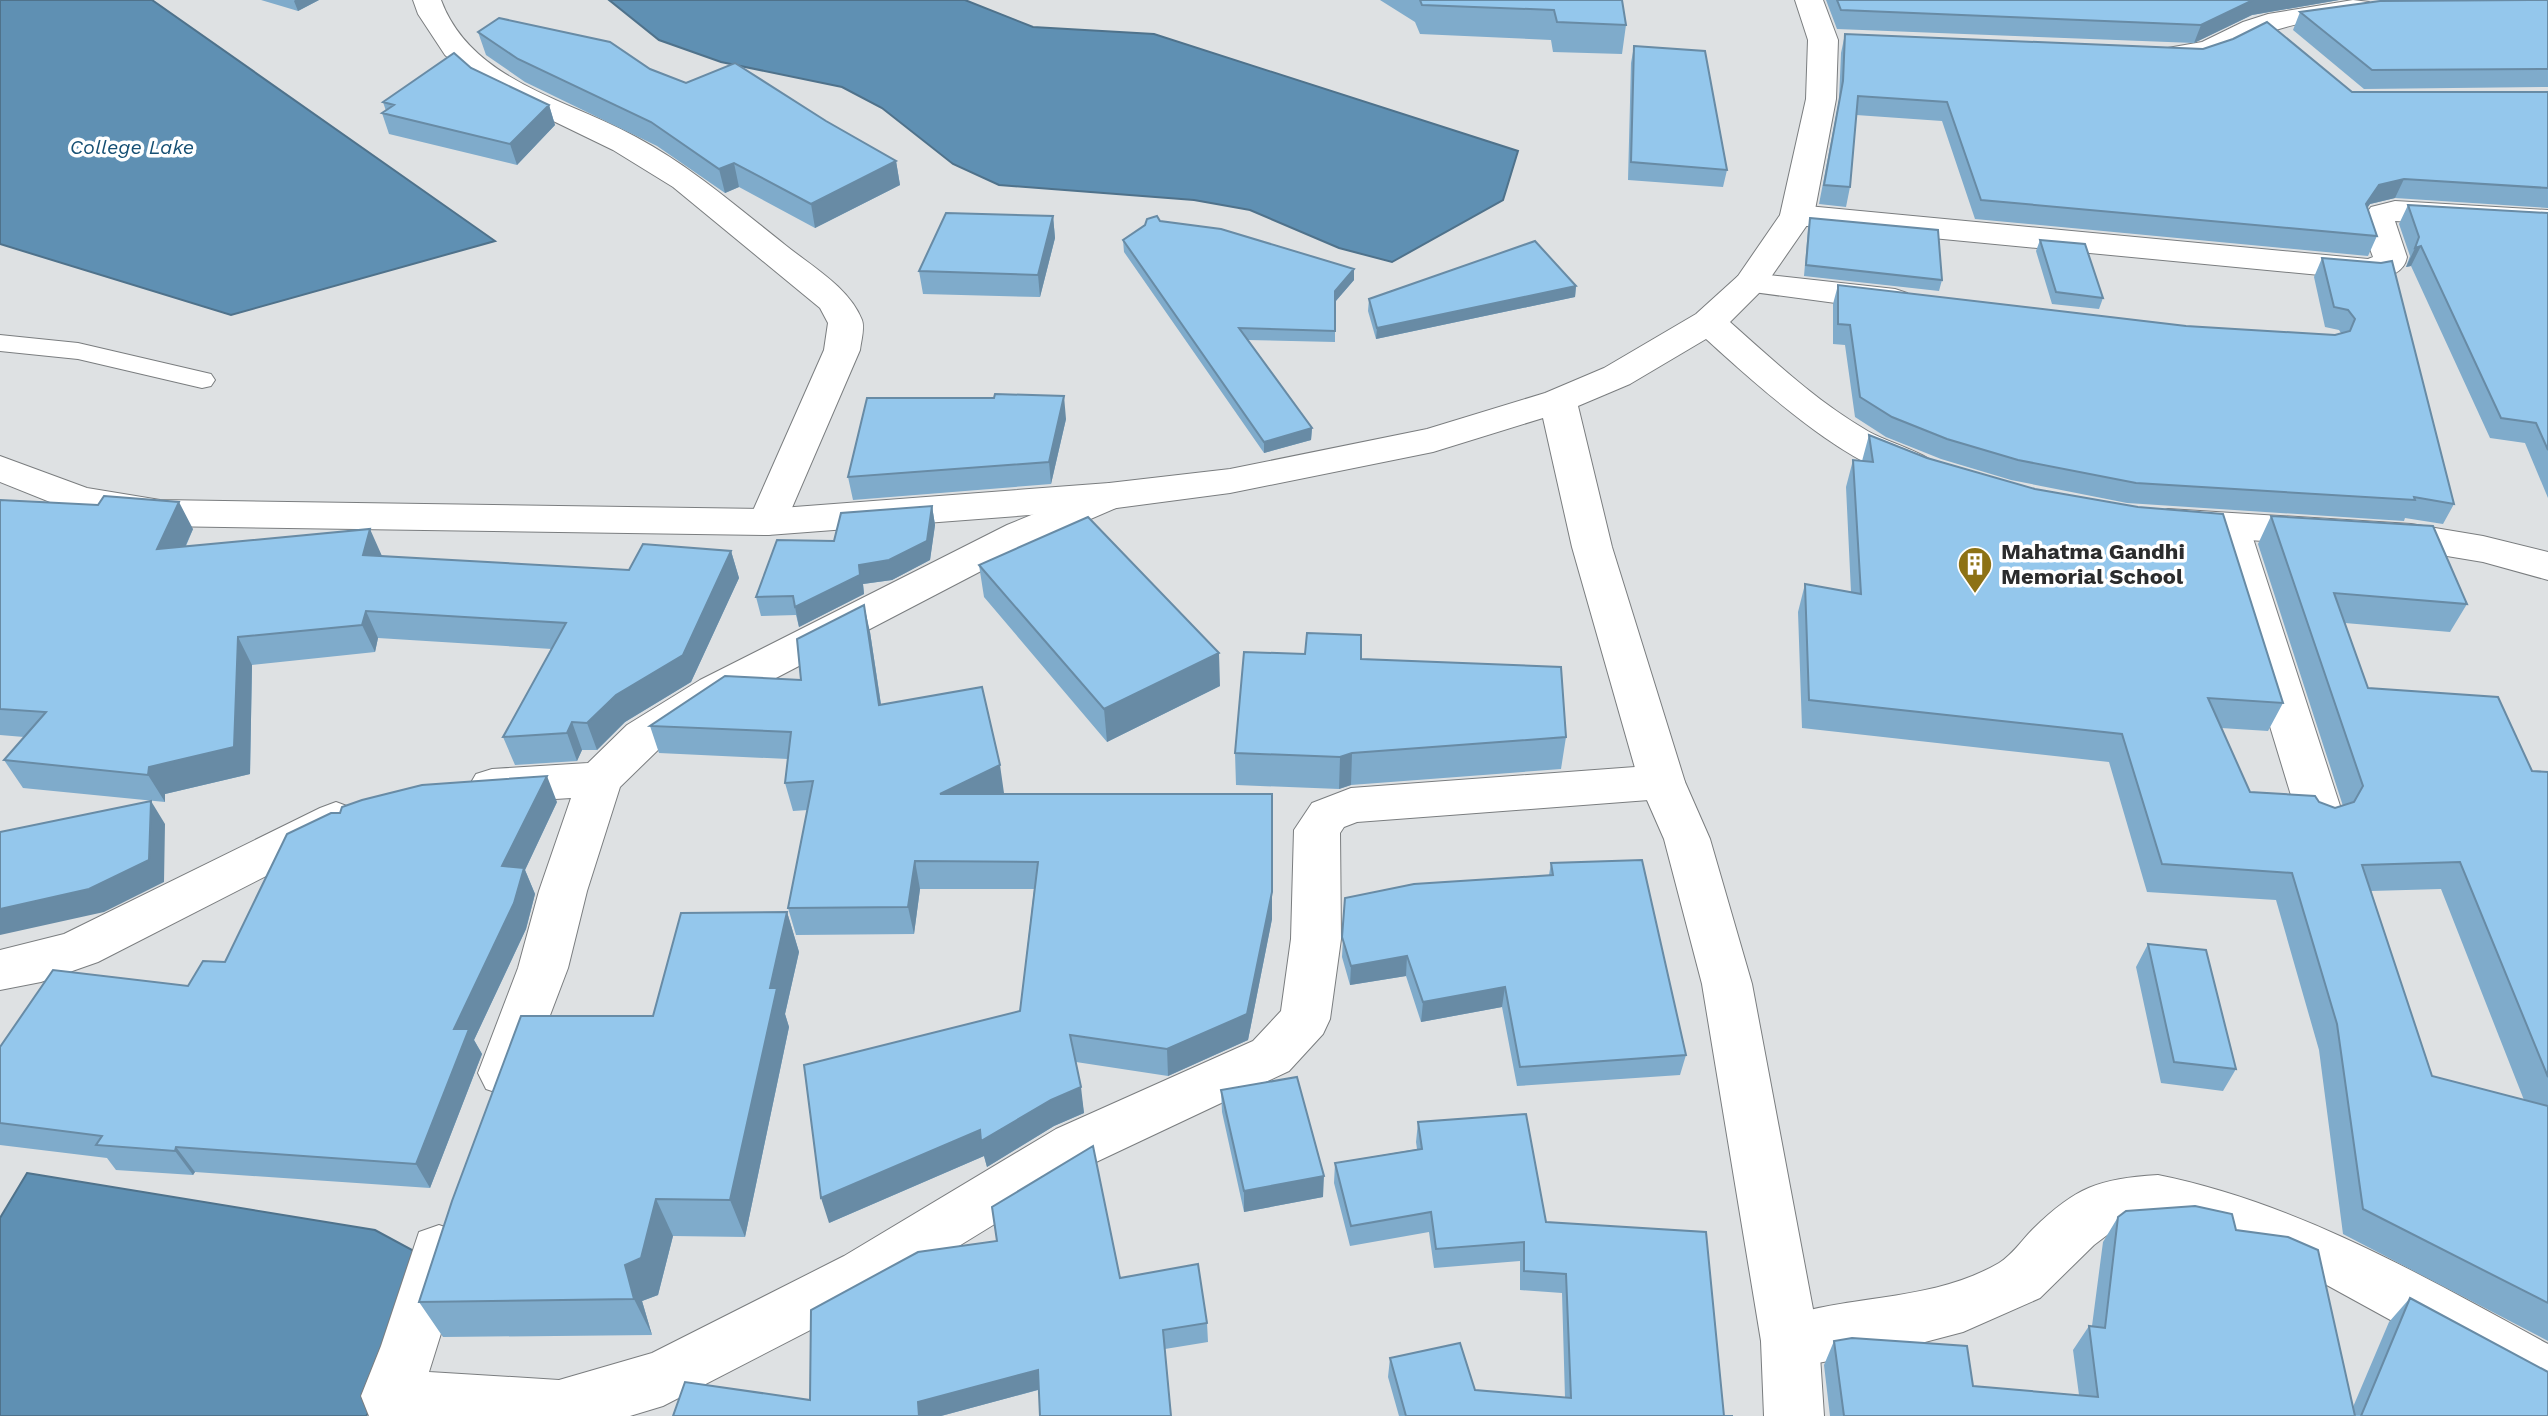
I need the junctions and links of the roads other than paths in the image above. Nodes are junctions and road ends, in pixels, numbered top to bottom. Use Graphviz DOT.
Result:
graph roads {
  1 [pos="427,0"];
  2 [pos="1809,0"];
  3 [pos="2394,6"];
  4 [pos="2263,24"];
  5 [pos="2295,49"];
  6 [pos="2146,54"];
  7 [pos="1797,215"];
  8 [pos="2548,220"];
  9 [pos="1750,283"];
  10 [pos="1929,304"];
  11 [pos="1709,322"];
  12 [pos="0,343"];
  13 [pos="202,380"];
  14 [pos="1558,401"];
  15 [pos="0,468"];
  16 [pos="1957,480"];
  17 [pos="1109,496"];
  18 [pos="2127,519"];
  19 [pos="768,522"];
  20 [pos="2229,526"];
  21 [pos="2548,566"];
  22 [pos="600,779"];
  23 [pos="1662,782"];
  24 [pos="445,789"];
  25 [pos="382,802"];
  26 [pos="2320,815"];
  27 [pos="0,970"];
  28 [pos="489,1111"];
  29 [pos="454,1208"];
  30 [pos="1790,1341"];
  31 [pos="2548,1375"];
  32 [pos="658,1397"];
  33 [pos="385,1406"];
  34 [pos="1794,1416"];
  1 -- 19 [label="street"];
  2 -- 7 [label="street"];
  3 -- 4 [label="street"];
  4 -- 5 [label="street"];
  4 -- 6 [label="street"];
  7 -- 8 [label="street"];
  7 -- 9 [label="street"];
  9 -- 10 [label="street"];
  9 -- 11 [label="street"];
  11 -- 14 [label="street"];
  11 -- 16 [label="street"];
  12 -- 13 [label="lane"];
  14 -- 17 [label="street"];
  14 -- 23 [label="street"];
  15 -- 19 [label="street"];
  17 -- 19 [label="street"];
  17 -- 22 [label="street"];
  18 -- 20 [label="street"];
  20 -- 21 [label="street"];
  20 -- 26 [label="street"];
  22 -- 24 [label="street"];
  22 -- 28 [label="street"];
  23 -- 30 [label="street"];
  23 -- 32 [label="street"];
  25 -- 27 [label="street"];
  29 -- 33 [label="street"];
  30 -- 31 [label="street"];
  30 -- 34 [label="street"];
  32 -- 33 [label="street"];
}
